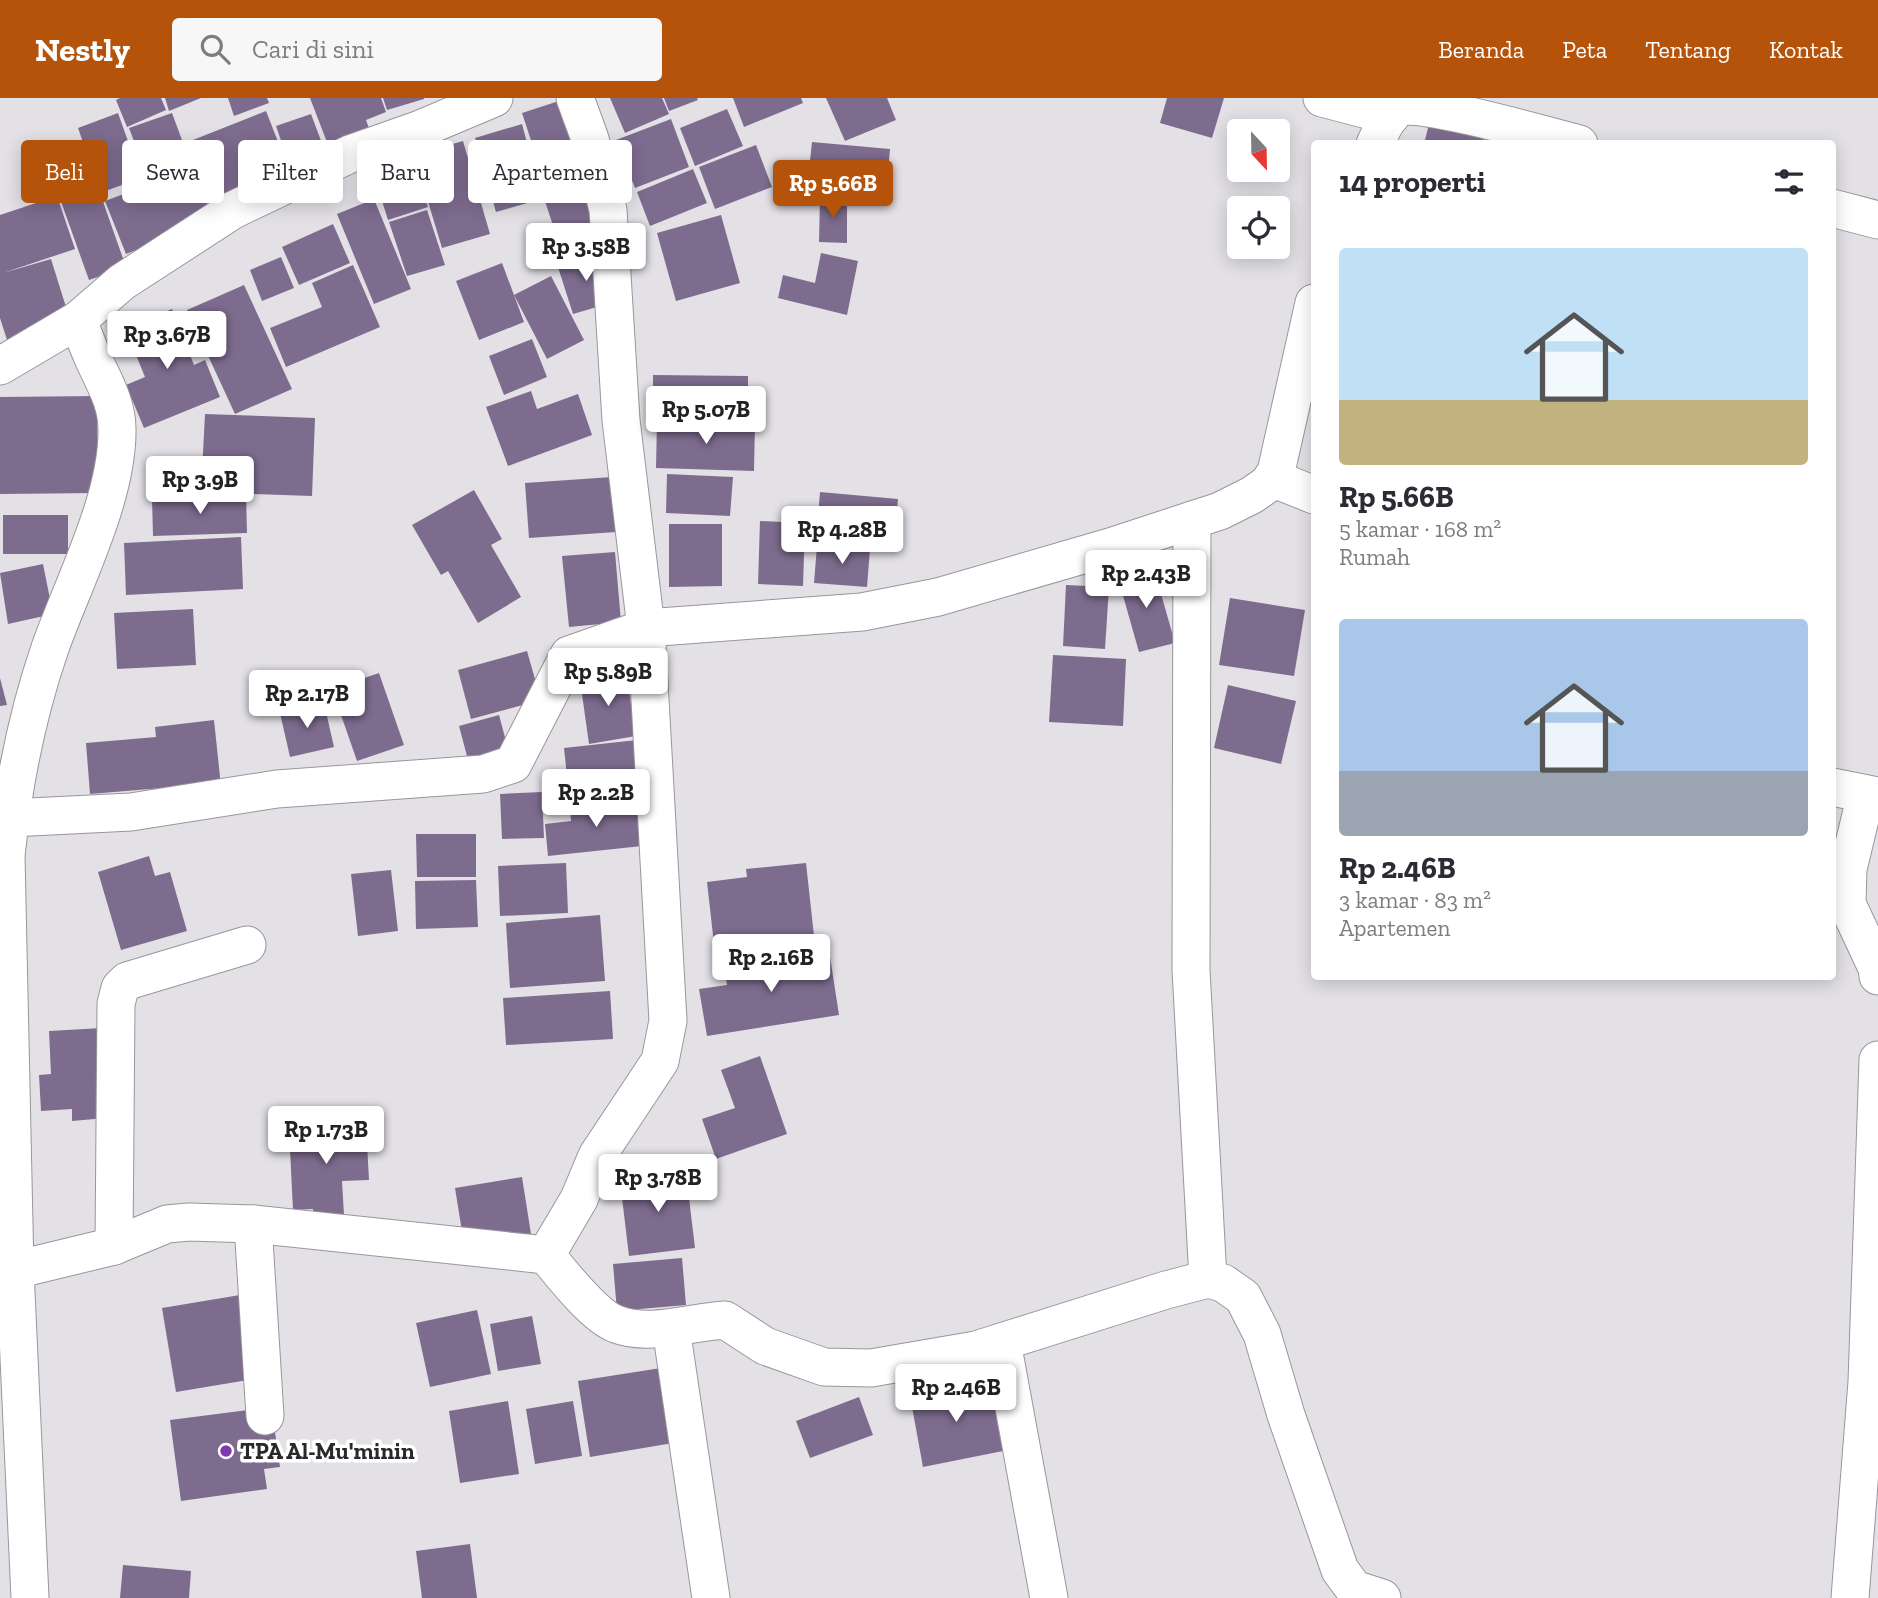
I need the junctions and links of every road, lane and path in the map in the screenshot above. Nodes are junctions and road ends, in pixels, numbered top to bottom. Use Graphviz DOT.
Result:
graph roads {
  1 [pos="494,98"];
  2 [pos="575,98"];
  3 [pos="1322,98"];
  4 [pos="1382,130"];
  5 [pos="1561,140"];
  6 [pos="1836,209"];
  7 [pos="1878,220"];
  8 [pos="1311,317"];
  9 [pos="78,320"];
  10 [pos="0,366"];
  11 [pos="1272,478"];
  12 [pos="1311,494"];
  13 [pos="1192,520"];
  14 [pos="646,628"];
  15 [pos="1859,792"];
  16 [pos="10,818"];
  17 [pos="3,857"];
  18 [pos="247,945"];
  19 [pos="1878,976"];
  20 [pos="1878,1060"];
  21 [pos="253,1224"];
  22 [pos="114,1246"];
  23 [pos="546,1255"];
  24 [pos="15,1270"];
  25 [pos="1208,1279"];
  26 [pos="671,1328"];
  27 [pos="1002,1342"];
  28 [pos="265,1416"];
  29 [pos="30,1598"];
  30 [pos="711,1598"];
  31 [pos="1049,1598"];
  32 [pos="1382,1598"];
  33 [pos="1850,1598"];
  1 -- 9 [label="street"];
  2 -- 14 [label="street"];
  3 -- 4 [label="street"];
  4 -- 5 [label="street"];
  6 -- 7 [label="street"];
  8 -- 11 [label="street"];
  9 -- 10 [label="street"];
  9 -- 16 [label="street"];
  11 -- 12 [label="street"];
  11 -- 13 [label="street"];
  13 -- 14 [label="street"];
  13 -- 25 [label="street"];
  14 -- 16 [label="street"];
  14 -- 23 [label="street"];
  15 -- 19 [label="street"];
  16 -- 17 [label="street"];
  17 -- 24 [label="street"];
  18 -- 22 [label="street"];
  20 -- 33 [label="street"];
  21 -- 22 [label="street"];
  21 -- 23 [label="street"];
  21 -- 28 [label="street"];
  22 -- 24 [label="street"];
  23 -- 26 [label="street"];
  24 -- 29 [label="street"];
  25 -- 27 [label="street"];
  25 -- 32 [label="street"];
  26 -- 27 [label="street"];
  26 -- 30 [label="street"];
  27 -- 31 [label="street"];
}
